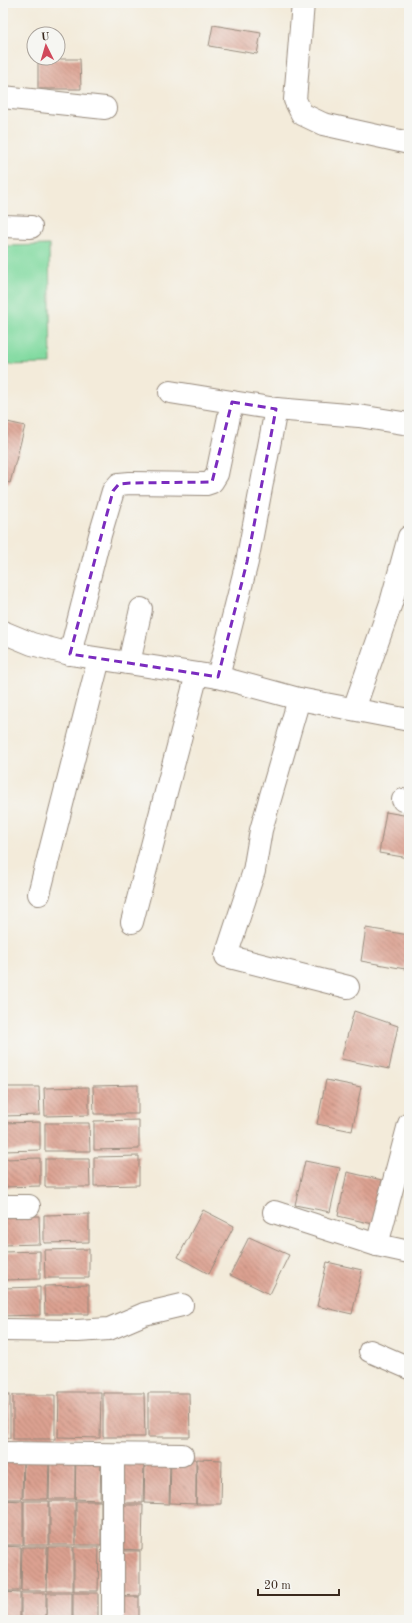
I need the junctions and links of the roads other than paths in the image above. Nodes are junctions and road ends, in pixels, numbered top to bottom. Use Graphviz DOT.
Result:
graph roads {
  1 [pos="303,3"];
  2 [pos="5,97"];
  3 [pos="105,108"];
  4 [pos="409,143"];
  5 [pos="3,226"];
  6 [pos="31,227"];
  7 [pos="170,392"];
  8 [pos="232,402"];
  9 [pos="276,408"];
  10 [pos="409,424"];
  11 [pos="409,537"];
  12 [pos="141,609"];
  13 [pos="3,634"];
  14 [pos="70,654"];
  15 [pos="99,659"];
  16 [pos="129,663"];
  17 [pos="208,676"];
  18 [pos="299,699"];
  19 [pos="354,709"];
  20 [pos="409,720"];
  21 [pos="39,894"];
  22 [pos="132,922"];
  23 [pos="348,988"];
  24 [pos="409,1124"];
  25 [pos="3,1206"];
  26 [pos="29,1206"];
  27 [pos="274,1212"];
  28 [pos="377,1245"];
  29 [pos="409,1252"];
  30 [pos="182,1305"];
  31 [pos="3,1330"];
  32 [pos="370,1351"];
  33 [pos="409,1368"];
  34 [pos="3,1453"];
  35 [pos="113,1455"];
  36 [pos="182,1455"];
  37 [pos="113,1620"];
  1 -- 4 [label="street"];
  2 -- 3 [label="street"];
  5 -- 6 [label="street"];
  7 -- 8 [label="street"];
  8 -- 9 [label="street"];
  8 -- 14 [label="street"];
  9 -- 10 [label="street"];
  9 -- 17 [label="street"];
  11 -- 19 [label="street"];
  12 -- 16 [label="street"];
  13 -- 14 [label="street"];
  14 -- 15 [label="street"];
  15 -- 16 [label="street"];
  15 -- 21 [label="street"];
  16 -- 17 [label="street"];
  17 -- 18 [label="street"];
  17 -- 22 [label="street"];
  18 -- 19 [label="street"];
  18 -- 23 [label="street"];
  19 -- 20 [label="street"];
  24 -- 28 [label="street"];
  25 -- 26 [label="street"];
  27 -- 28 [label="street"];
  28 -- 29 [label="street"];
  30 -- 31 [label="street"];
  32 -- 33 [label="street"];
  34 -- 35 [label="street"];
  35 -- 36 [label="street"];
  35 -- 37 [label="street"];
}
